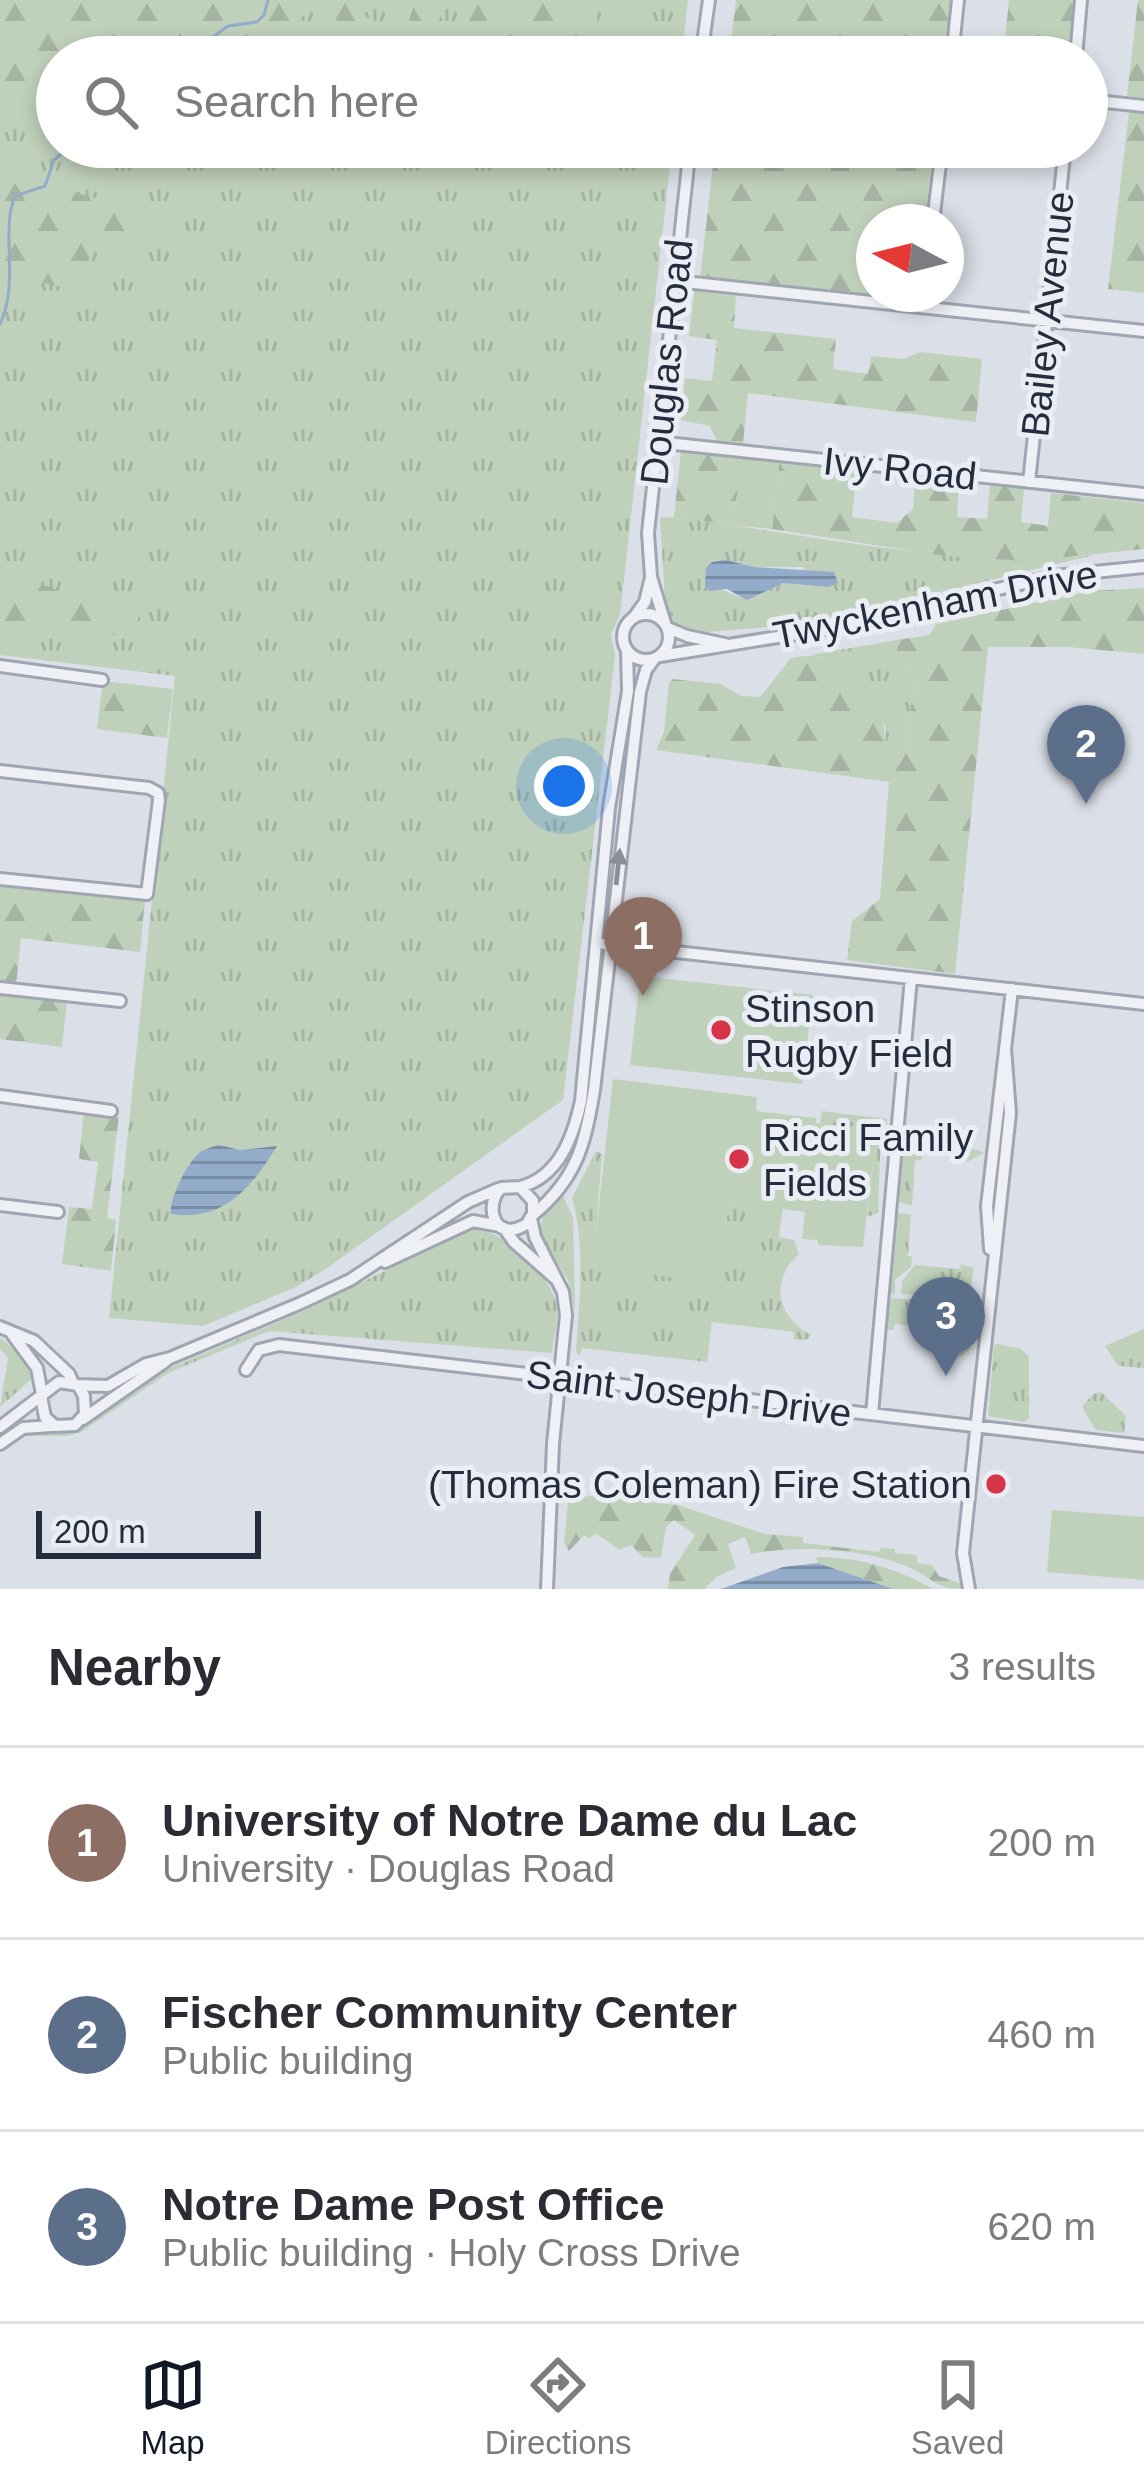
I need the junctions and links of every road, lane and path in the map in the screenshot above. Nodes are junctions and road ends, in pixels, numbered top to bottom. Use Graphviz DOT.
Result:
graph roads {
  1 [pos="709,0"];
  2 [pos="958,0"];
  3 [pos="1081,0"];
  4 [pos="704,36"];
  5 [pos="954,36"];
  6 [pos="1078,36"];
  7 [pos="1108,102"];
  8 [pos="1144,106"];
  9 [pos="687,168"];
  10 [pos="939,168"];
  11 [pos="1063,168"];
  12 [pos="935,204"];
  13 [pos="674,281"];
  14 [pos="856,301"];
  15 [pos="961,312"];
  16 [pos="1045,321"];
  17 [pos="1144,331"];
  18 [pos="656,442"];
  19 [pos="1029,482"];
  20 [pos="1144,494"];
  21 [pos="1144,567"];
  22 [pos="651,577"];
  23 [pos="635,616"];
  24 [pos="666,625"];
  25 [pos="725,644"];
  26 [pos="627,650"];
  27 [pos="657,657"];
  28 [pos="0,666"];
  29 [pos="102,680"];
  30 [pos="0,771"];
  31 [pos="0,879"];
  32 [pos="595,943"];
  33 [pos="610,944"];
  34 [pos="911,979"];
  35 [pos="0,988"];
  36 [pos="1012,989"];
  37 [pos="120,1001"];
  38 [pos="1144,1004"];
  39 [pos="0,1096"];
  40 [pos="111,1111"];
  41 [pos="520,1187"];
  42 [pos="502,1188"];
  43 [pos="0,1204"];
  44 [pos="58,1212"];
  45 [pos="532,1216"];
  46 [pos="502,1227"];
  47 [pos="371,1267"];
  48 [pos="559,1282"];
  49 [pos="6,1331"];
  50 [pos="170,1358"];
  51 [pos="246,1370"];
  52 [pos="560,1378"];
  53 [pos="76,1384"];
  54 [pos="41,1395"];
  55 [pos="872,1414"];
  56 [pos="80,1420"];
  57 [pos="0,1426"];
  58 [pos="55,1426"];
  59 [pos="977,1427"];
  60 [pos="0,1444"];
  61 [pos="1144,1446"];
  62 [pos="547,1589"];
  63 [pos="969,1589"];
  1 -- 4 [label="street"];
  2 -- 5 [label="street"];
  3 -- 6 [label="street"];
  7 -- 8 [label="street"];
  9 -- 13 [label="street, Douglas Road"];
  10 -- 12 [label="street"];
  11 -- 16 [label="street, Bailey Avenue"];
  13 -- 14 [label="street"];
  13 -- 18 [label="street, Douglas Road"];
  15 -- 16 [label="street"];
  16 -- 17 [label="street"];
  16 -- 19 [label="street, Bailey Avenue"];
  18 -- 19 [label="street, Ivy Road"];
  18 -- 22 [label="street, Douglas Road"];
  19 -- 20 [label="street, Ivy Road"];
  21 -- 25 [label="street, Twyckenham Drive"];
  22 -- 23 [label="street, Douglas Road"];
  22 -- 24 [label="street, Douglas Road"];
  23 -- 24 [label="street"];
  23 -- 26 [label="street"];
  24 -- 25 [label="street, Twyckenham Drive"];
  24 -- 27 [label="street"];
  25 -- 27 [label="street, Twyckenham Drive"];
  26 -- 27 [label="street"];
  26 -- 32 [label="street"];
  33 -- 27 [label="street, one-way"];
  28 -- 29 [label="street"];
  30 -- 31 [label="street"];
  32 -- 33 [label="street"];
  32 -- 41 [label="street"];
  33 -- 34 [label="street"];
  33 -- 45 [label="street"];
  34 -- 36 [label="street"];
  34 -- 55 [label="street"];
  35 -- 37 [label="street"];
  36 -- 38 [label="street"];
  36 -- 59 [label="street"];
  39 -- 40 [label="street"];
  41 -- 42 [label="street"];
  41 -- 45 [label="street"];
  42 -- 46 [label="street"];
  42 -- 47 [label="street"];
  43 -- 44 [label="street"];
  45 -- 46 [label="street"];
  45 -- 48 [label="street"];
  46 -- 47 [label="street"];
  46 -- 48 [label="street"];
  47 -- 50 [label="street"];
  48 -- 52 [label="street"];
  49 -- 53 [label="street"];
  49 -- 54 [label="street"];
  50 -- 53 [label="street"];
  50 -- 56 [label="street"];
  51 -- 52 [label="street, Saint Joseph Drive"];
  52 -- 55 [label="street, Saint Joseph Drive"];
  52 -- 62 [label="street"];
  53 -- 54 [label="street"];
  53 -- 56 [label="street"];
  54 -- 57 [label="street"];
  54 -- 58 [label="street"];
  55 -- 59 [label="street, Saint Joseph Drive"];
  56 -- 58 [label="street"];
  58 -- 60 [label="street"];
  59 -- 61 [label="street, Saint Joseph Drive"];
  59 -- 63 [label="street"];
}
